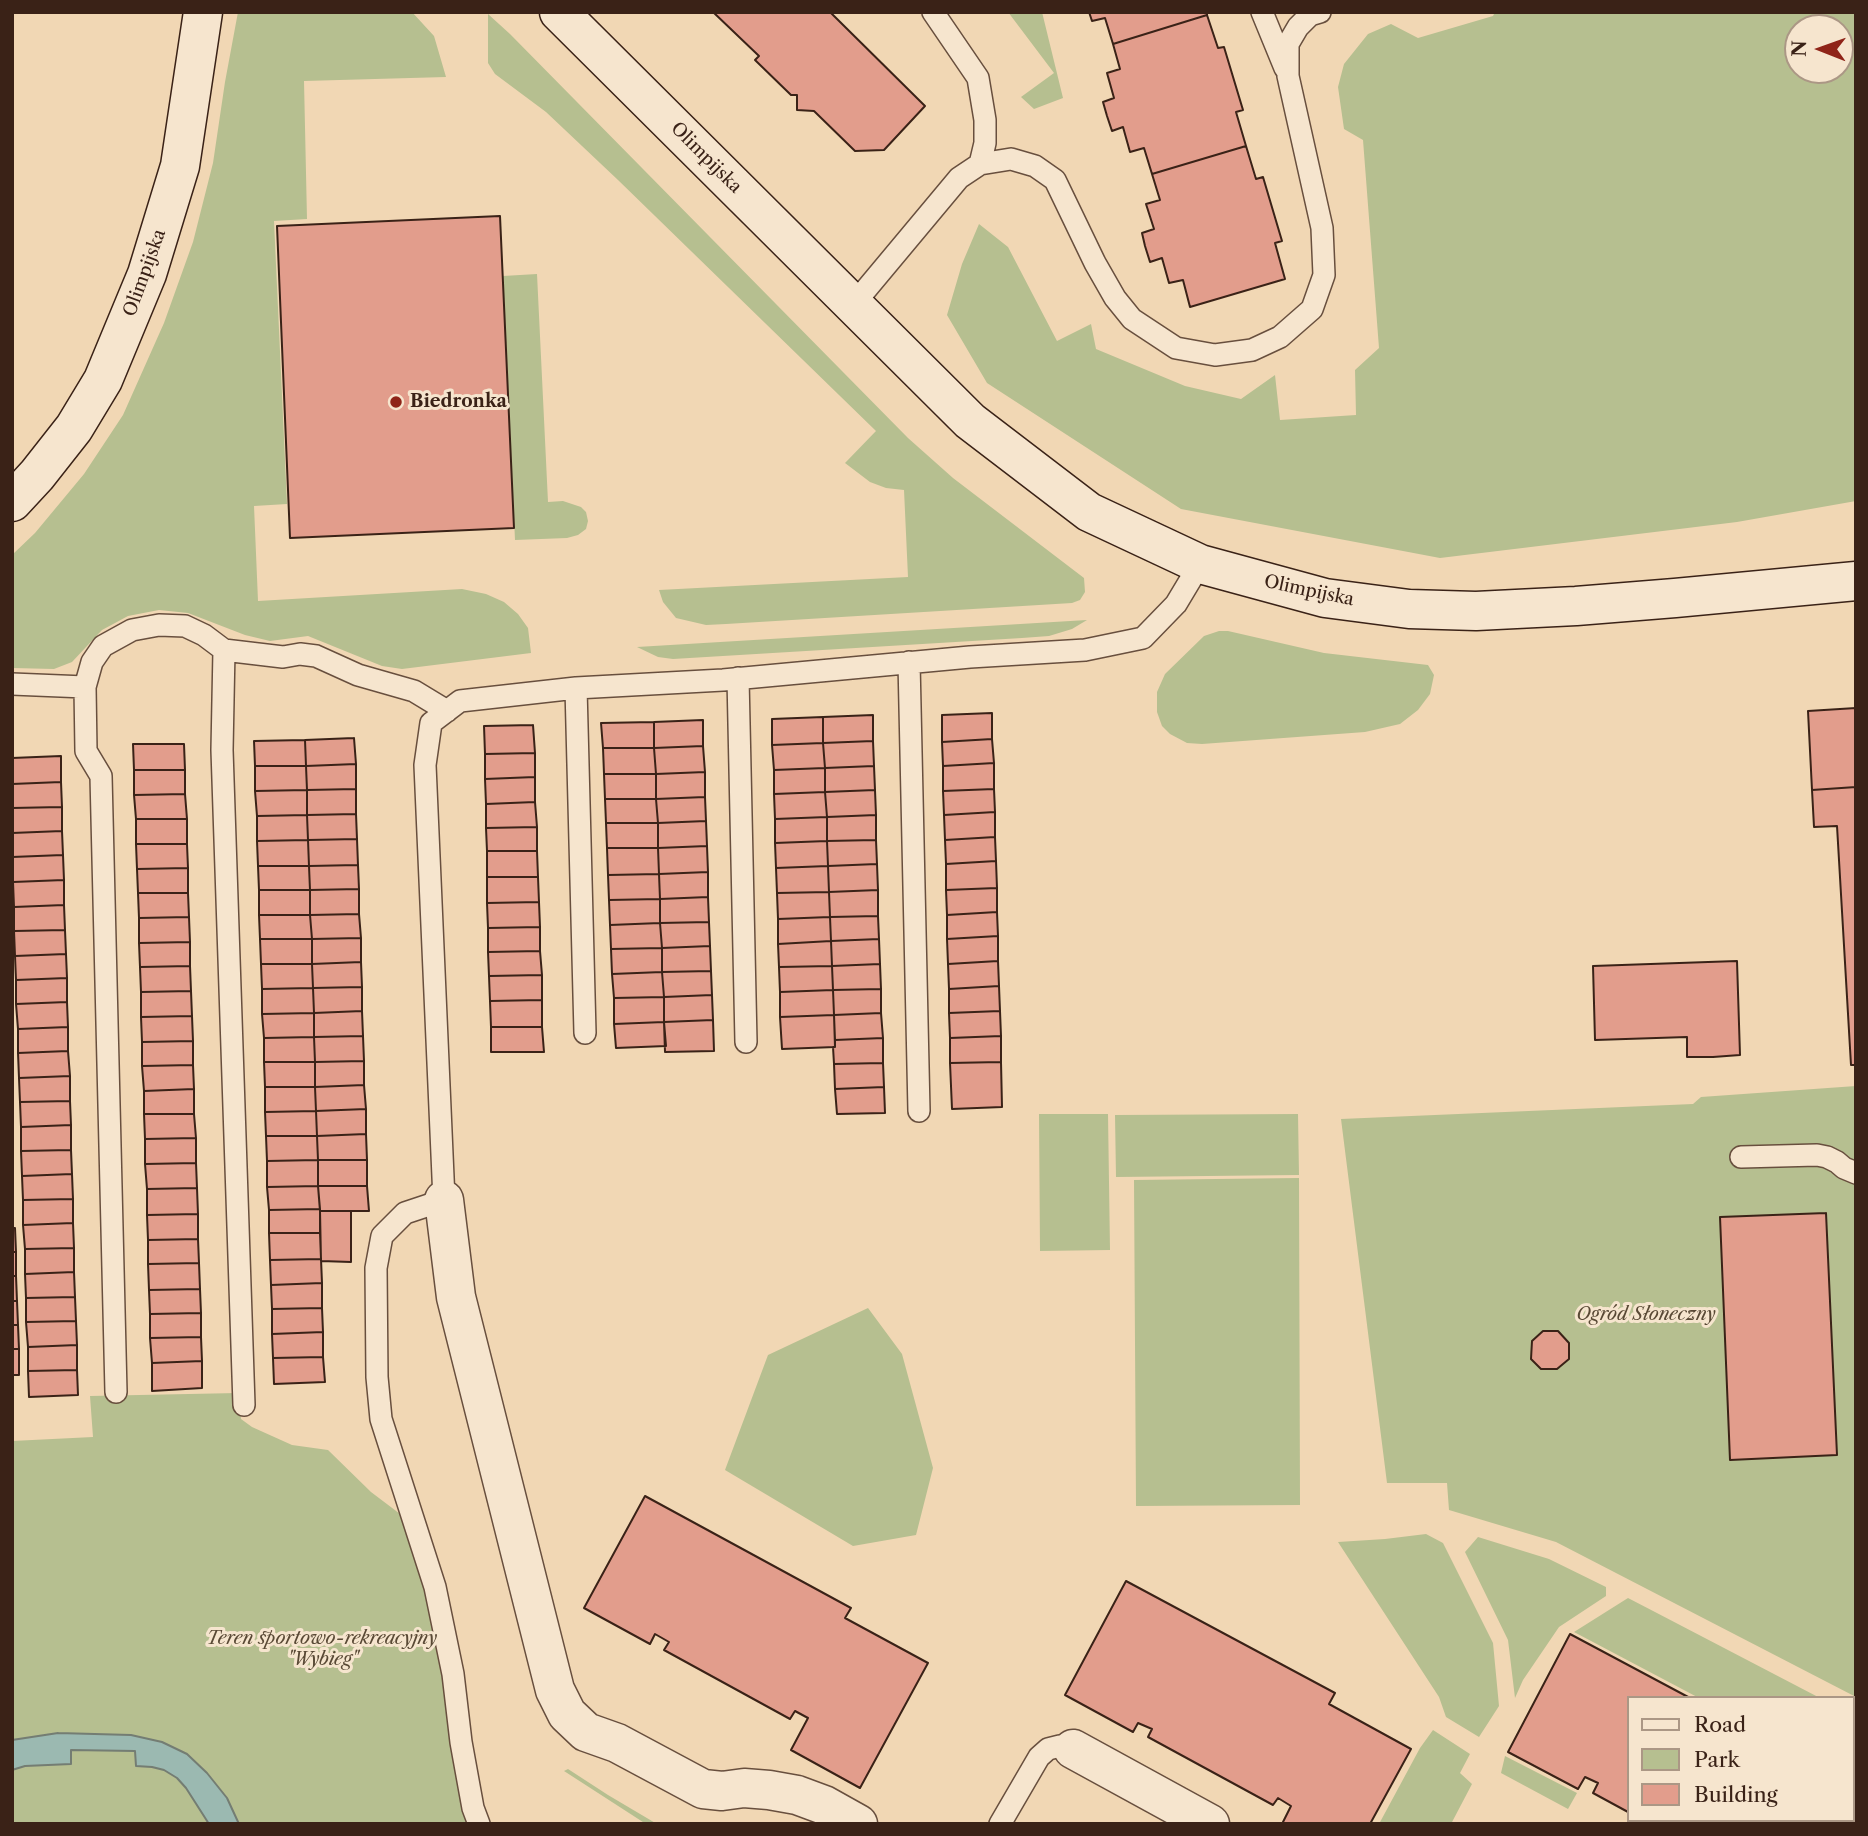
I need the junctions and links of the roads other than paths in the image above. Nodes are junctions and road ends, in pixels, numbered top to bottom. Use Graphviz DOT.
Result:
graph roads {
  1 [pos="203,12"];
  2 [pos="559,12"];
  3 [pos="933,12"];
  4 [pos="1262,12"];
  5 [pos="1320,12"];
  6 [pos="1288,76"];
  7 [pos="981,164"];
  8 [pos="853,305"];
  9 [pos="12,502"];
  10 [pos="1200,564"];
  11 [pos="1856,581"];
  12 [pos="224,650"];
  13 [pos="909,662"];
  14 [pos="738,678"];
  15 [pos="12,684"];
  16 [pos="85,687"];
  17 [pos="576,688"];
  18 [pos="447,711"];
  19 [pos="585,1033"];
  20 [pos="746,1042"];
  21 [pos="919,1111"];
  22 [pos="1741,1157"];
  23 [pos="1856,1173"];
  24 [pos="444,1200"];
  25 [pos="116,1392"];
  26 [pos="244,1405"];
  27 [pos="1073,1749"];
  28 [pos="479,1824"];
  29 [pos="858,1824"];
  30 [pos="1000,1824"];
  31 [pos="1210,1824"];
  1 -- 9 [label="street, Olimpijska"];
  2 -- 8 [label="street, Olimpijska"];
  3 -- 7 [label="lane"];
  4 -- 6 [label="lane"];
  5 -- 6 [label="lane"];
  6 -- 7 [label="lane"];
  7 -- 8 [label="lane"];
  8 -- 10 [label="street, Olimpijska"];
  10 -- 11 [label="street, Olimpijska"];
  10 -- 13 [label="lane"];
  12 -- 16 [label="lane"];
  12 -- 18 [label="lane"];
  12 -- 26 [label="lane"];
  13 -- 14 [label="lane"];
  13 -- 21 [label="lane"];
  14 -- 17 [label="lane"];
  14 -- 20 [label="lane"];
  15 -- 16 [label="lane"];
  16 -- 25 [label="lane"];
  17 -- 18 [label="lane"];
  17 -- 19 [label="lane"];
  18 -- 24 [label="lane"];
  22 -- 23 [label="lane"];
  24 -- 28 [label="lane"];
  24 -- 29 [label="street"];
  27 -- 30 [label="lane"];
  27 -- 31 [label="street"];
}
